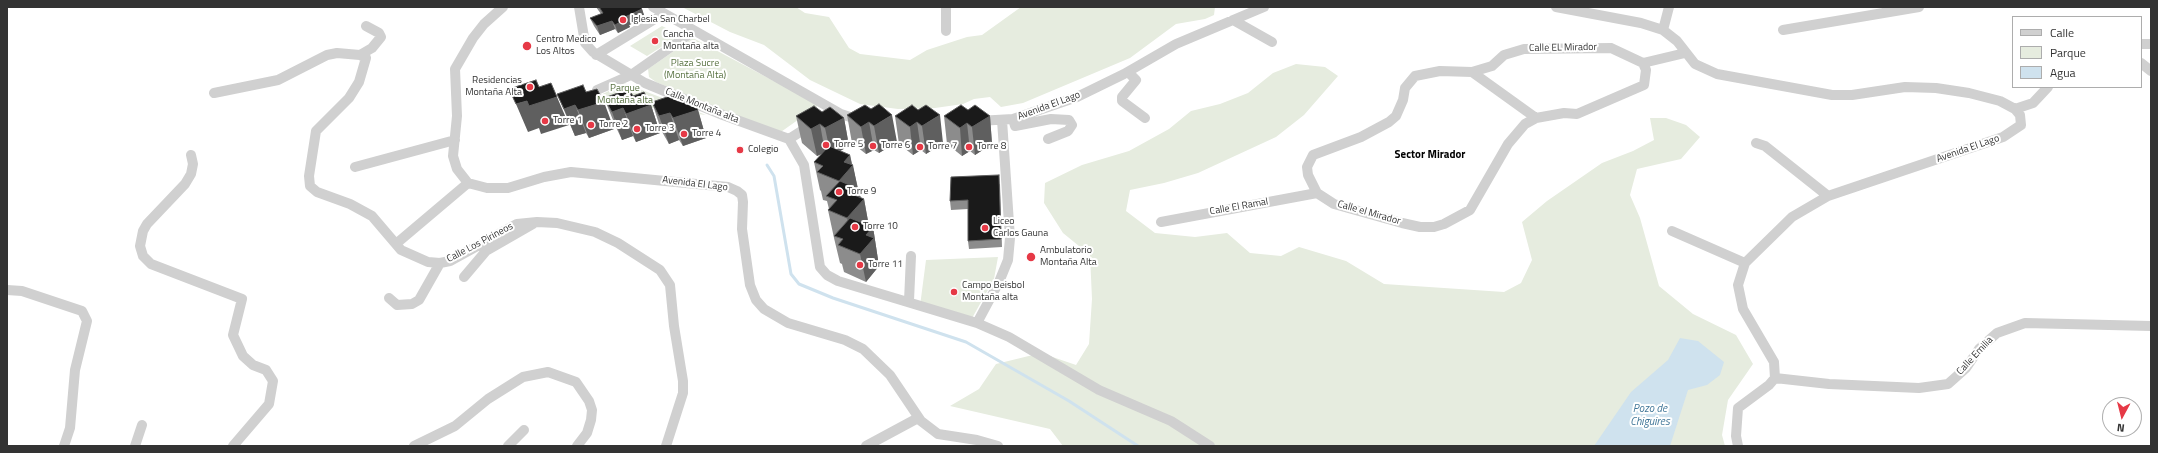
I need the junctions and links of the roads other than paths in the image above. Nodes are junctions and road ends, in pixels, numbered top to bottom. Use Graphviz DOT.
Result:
graph roads {
  1 [pos="503,7"];
  2 [pos="579,7"];
  3 [pos="653,7"];
  4 [pos="946,7"];
  5 [pos="1264,7"];
  6 [pos="1556,7"];
  7 [pos="1669,7"];
  8 [pos="1919,7"];
  9 [pos="663,14"];
  10 [pos="1233,20"];
  11 [pos="366,26"];
  12 [pos="1663,30"];
  13 [pos="1783,30"];
  14 [pos="694,31"];
  15 [pos="946,31"];
  16 [pos="1272,42"];
  17 [pos="1685,53"];
  18 [pos="360,55"];
  19 [pos="596,55"];
  20 [pos="1644,64"];
  21 [pos="2142,64"];
  22 [pos="2151,71"];
  23 [pos="1128,72"];
  24 [pos="1472,72"];
  25 [pos="630,75"];
  26 [pos="2047,88"];
  27 [pos="597,90"];
  28 [pos="214,93"];
  29 [pos="2015,109"];
  30 [pos="827,114"];
  31 [pos="1145,118"];
  32 [pos="1536,118"];
  33 [pos="1013,119"];
  34 [pos="1002,120"];
  35 [pos="871,122"];
  36 [pos="971,122"];
  37 [pos="789,139"];
  38 [pos="1048,139"];
  39 [pos="455,140"];
  40 [pos="1756,143"];
  41 [pos="191,155"];
  42 [pos="354,167"];
  43 [pos="468,183"];
  44 [pos="1317,193"];
  45 [pos="1828,196"];
  46 [pos="536,222"];
  47 [pos="1161,222"];
  48 [pos="1672,231"];
  49 [pos="397,243"];
  50 [pos="911,256"];
  51 [pos="440,263"];
  52 [pos="1744,263"];
  53 [pos="464,277"];
  54 [pos="7,290"];
  55 [pos="389,298"];
  56 [pos="909,301"];
  57 [pos="977,323"];
  58 [pos="2151,326"];
  59 [pos="1775,378"];
  60 [pos="918,418"];
  61 [pos="142,425"];
  62 [pos="524,430"];
  63 [pos="64,446"];
  64 [pos="135,446"];
  65 [pos="233,446"];
  66 [pos="414,446"];
  67 [pos="508,446"];
  68 [pos="577,446"];
  69 [pos="666,446"];
  70 [pos="866,446"];
  71 [pos="998,446"];
  72 [pos="1210,446"];
  73 [pos="1738,446"];
  1 -- 39 [label="street"];
  2 -- 19 [label="street, Calle Montaña alta"];
  3 -- 9 [label="street"];
  4 -- 15 [label="street"];
  5 -- 10 [label="street, Avenida El Lago"];
  6 -- 12 [label="street"];
  7 -- 12 [label="street"];
  8 -- 13 [label="street"];
  9 -- 14 [label="street"];
  9 -- 19 [label="street"];
  10 -- 16 [label="street"];
  10 -- 23 [label="street, Avenida El Lago"];
  11 -- 18 [label="street"];
  12 -- 17 [label="street"];
  14 -- 25 [label="street"];
  14 -- 30 [label="street"];
  17 -- 20 [label="street"];
  17 -- 29 [label="street"];
  18 -- 28 [label="street"];
  18 -- 49 [label="street, Calle Los Pirineos"];
  19 -- 25 [label="street, Calle Montaña alta"];
  20 -- 24 [label="street, Calle EL Mirador"];
  20 -- 32 [label="street"];
  21 -- 22 [label="street"];
  23 -- 31 [label="street"];
  23 -- 33 [label="street, Avenida El Lago"];
  24 -- 32 [label="street"];
  24 -- 44 [label="street"];
  25 -- 27 [label="street"];
  25 -- 37 [label="street, Calle Montaña alta"];
  26 -- 29 [label="street"];
  29 -- 45 [label="street, Avenida El Lago"];
  30 -- 35 [label="street"];
  30 -- 37 [label="street"];
  32 -- 44 [label="street, Calle el Mirador"];
  33 -- 34 [label="street, Avenida El Lago"];
  33 -- 38 [label="street"];
  34 -- 36 [label="street, Avenida El Lago"];
  34 -- 57 [label="street"];
  37 -- 56 [label="street"];
  39 -- 42 [label="street"];
  39 -- 43 [label="street"];
  40 -- 45 [label="street"];
  41 -- 65 [label="street"];
  43 -- 49 [label="street"];
  43 -- 60 [label="street, Avenida El Lago"];
  44 -- 47 [label="street, Calle El Ramal"];
  45 -- 52 [label="street, Avenida El Lago"];
  46 -- 51 [label="street, Calle Los Pirineos"];
  46 -- 53 [label="street"];
  46 -- 69 [label="street, Calle Los Pirineos"];
  48 -- 52 [label="street"];
  49 -- 51 [label="street, Calle Los Pirineos"];
  50 -- 56 [label="street"];
  51 -- 55 [label="street"];
  52 -- 59 [label="street"];
  54 -- 63 [label="street"];
  56 -- 57 [label="street"];
  57 -- 72 [label="street"];
  58 -- 59 [label="street, Calle Emilia"];
  59 -- 73 [label="street"];
  60 -- 70 [label="street"];
  60 -- 71 [label="street, Avenida El Lago"];
  61 -- 64 [label="street"];
  62 -- 67 [label="street"];
  66 -- 68 [label="street"];
}
